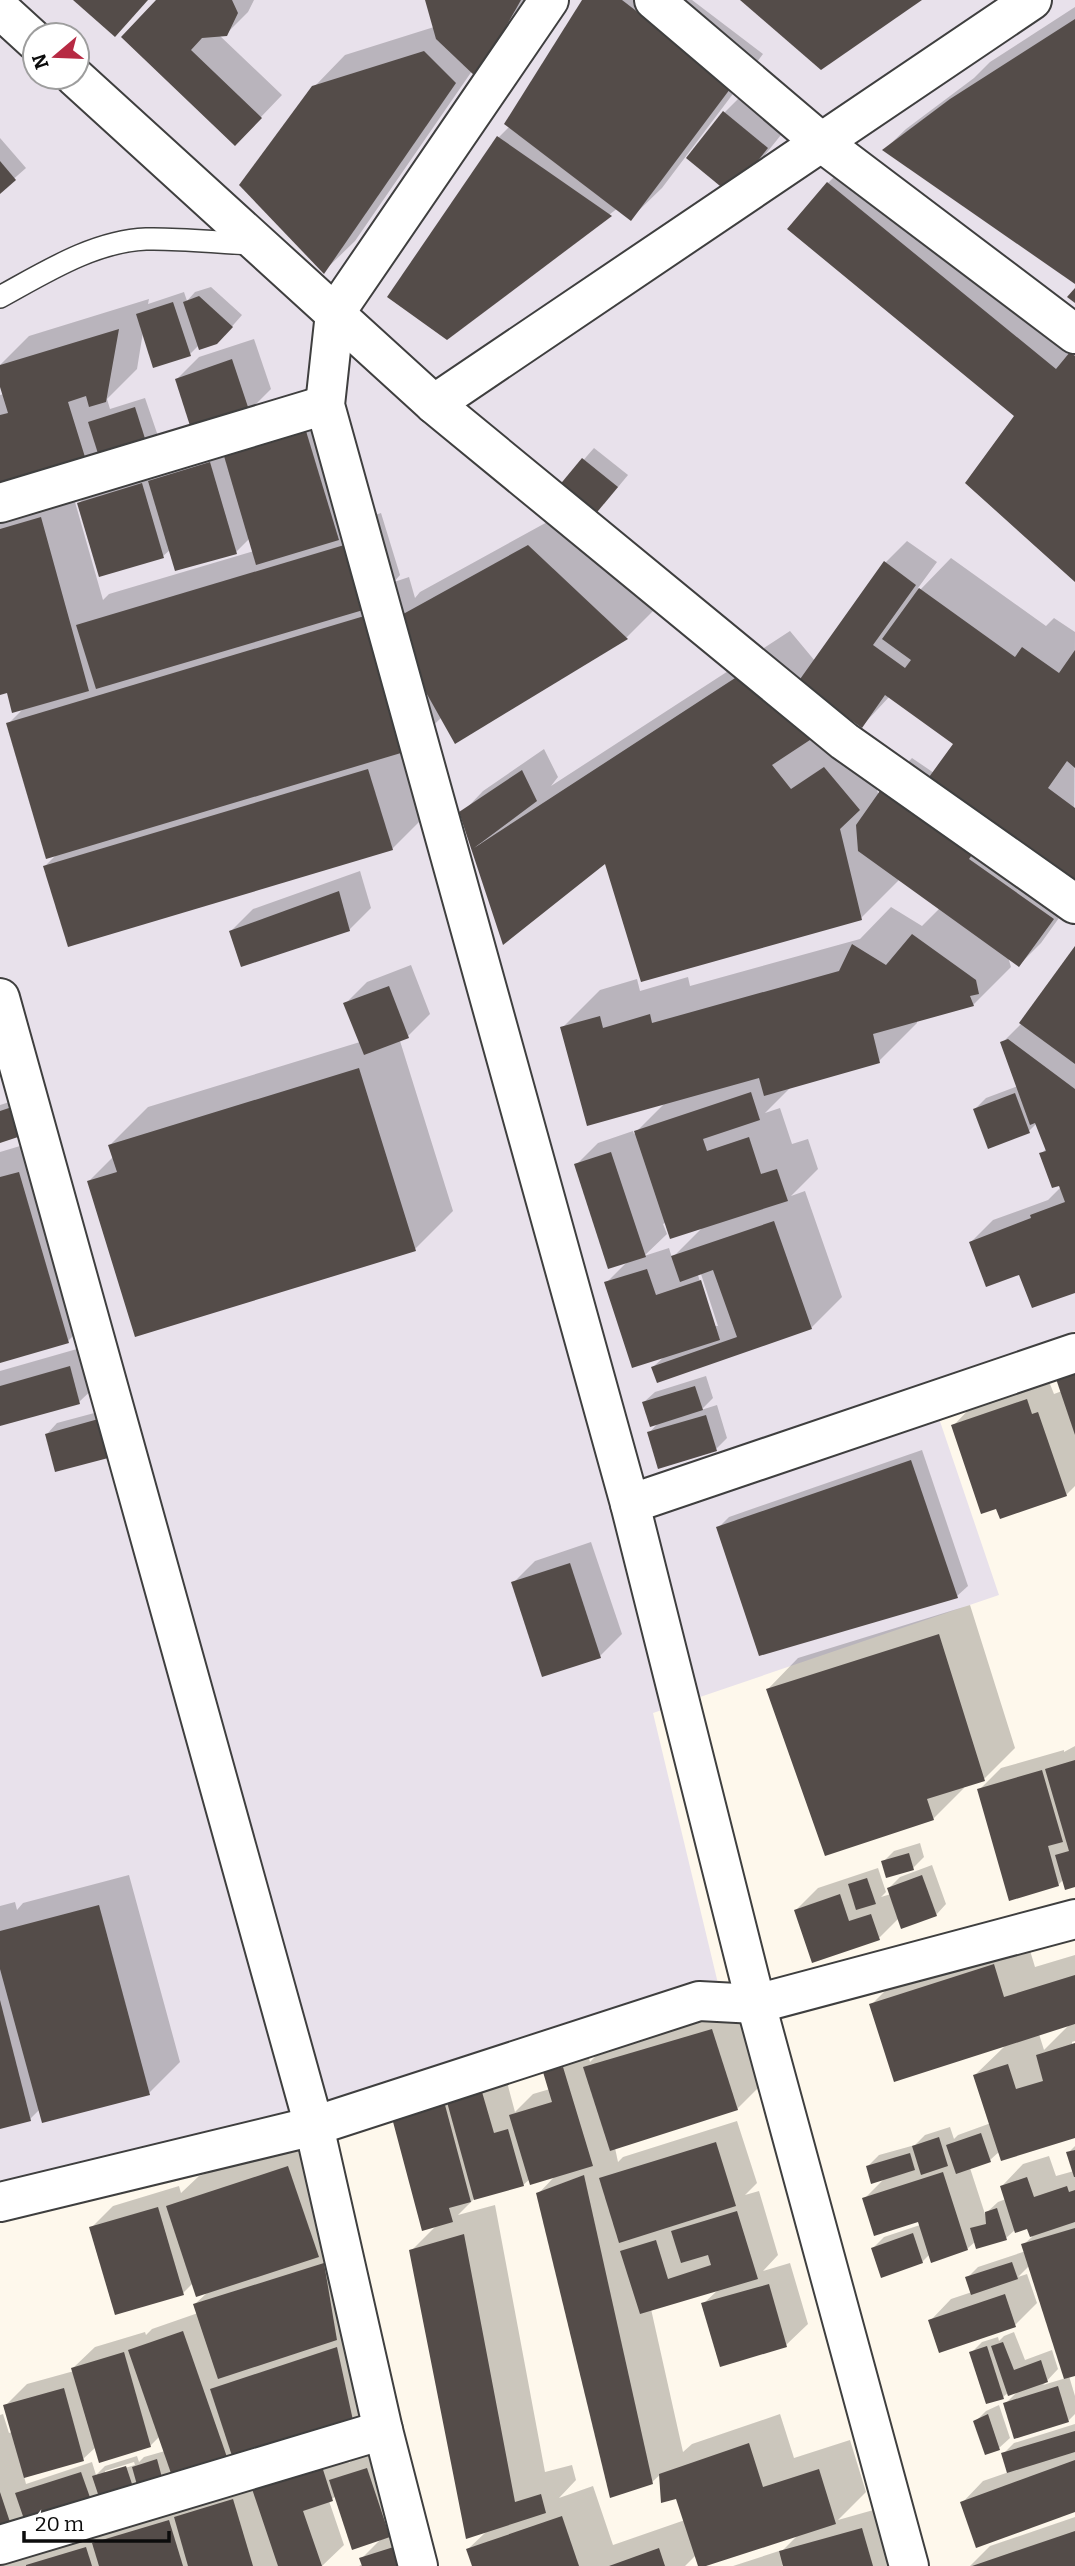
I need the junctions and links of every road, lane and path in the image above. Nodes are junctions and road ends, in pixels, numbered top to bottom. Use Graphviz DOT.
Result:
graph roads {
  1 [pos="549,0"];
  2 [pos="654,0"];
  3 [pos="1031,0"];
  4 [pos="0,9"];
  5 [pos="21,28"];
  6 [pos="91,91"];
  7 [pos="821,142"];
  8 [pos="260,244"];
  9 [pos="0,297"];
  10 [pos="335,313"];
  11 [pos="1075,334"];
  12 [pos="434,404"];
  13 [pos="325,405"];
  14 [pos="0,503"];
  15 [pos="1075,904"];
  16 [pos="0,998"];
  17 [pos="1075,1353"];
  18 [pos="629,1504"];
  19 [pos="1075,1919"];
  20 [pos="756,2004"];
  21 [pos="314,2126"];
  22 [pos="0,2202"];
  23 [pos="383,2430"];
  24 [pos="0,2545"];
  25 [pos="418,2566"];
  26 [pos="909,2566"];
  1 -- 10 [label="street"];
  2 -- 7 [label="street"];
  3 -- 7 [label="street"];
  4 -- 5 [label="street"];
  6 -- 8 [label="street"];
  7 -- 11 [label="street"];
  7 -- 12 [label="street"];
  8 -- 9 [label="lane"];
  8 -- 10 [label="street"];
  10 -- 12 [label="street"];
  10 -- 13 [label="street"];
  12 -- 15 [label="street"];
  13 -- 14 [label="street"];
  13 -- 18 [label="street"];
  16 -- 21 [label="street"];
  17 -- 18 [label="street"];
  18 -- 20 [label="street"];
  19 -- 20 [label="street"];
  20 -- 21 [label="street"];
  20 -- 26 [label="street"];
  21 -- 22 [label="street"];
  21 -- 23 [label="street"];
  23 -- 24 [label="street"];
  23 -- 25 [label="street"];
}
